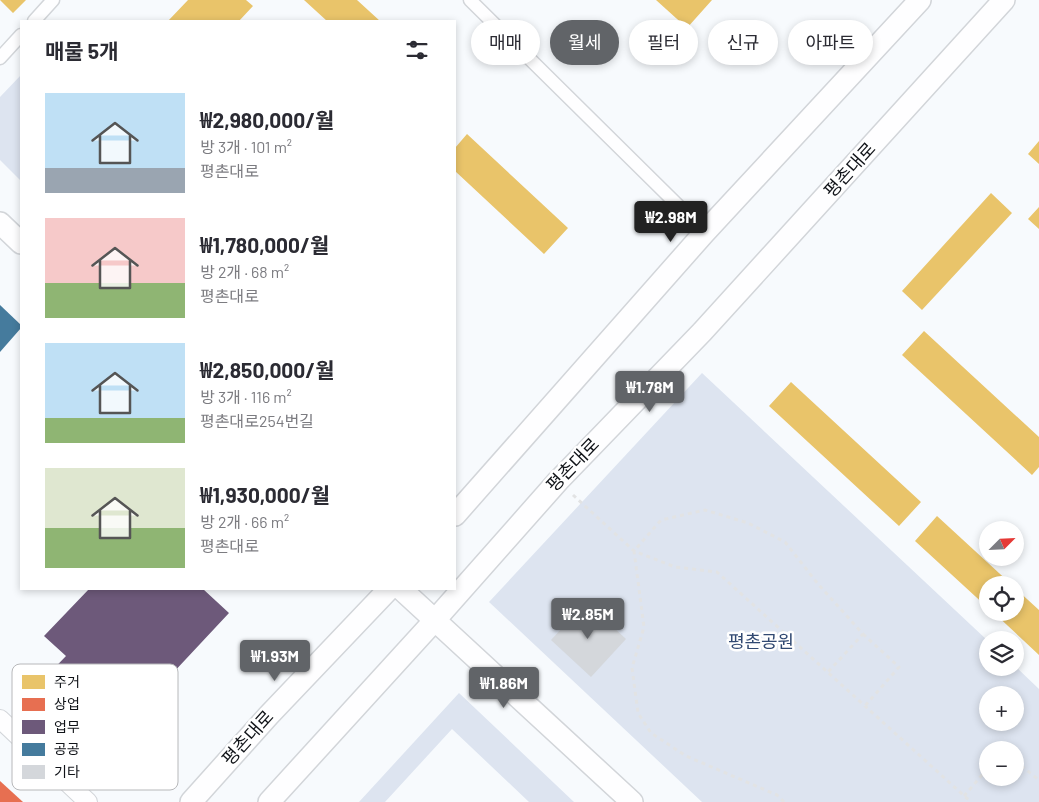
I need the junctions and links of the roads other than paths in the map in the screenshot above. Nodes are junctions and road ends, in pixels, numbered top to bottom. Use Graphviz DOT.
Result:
graph roads {
  1 [pos="53,0"];
  2 [pos="470,0"];
  3 [pos="920,0"];
  4 [pos="1004,0"];
  5 [pos="35,20"];
  6 [pos="20,36"];
  7 [pos="0,58"];
  8 [pos="0,223"];
  9 [pos="705,232"];
  10 [pos="20,242"];
  11 [pos="456,514"];
  12 [pos="388,590"];
  13 [pos="402,590"];
  14 [pos="435,620"];
  15 [pos="0,719"];
  16 [pos="12,730"];
  17 [pos="75,790"];
  18 [pos="88,802"];
  19 [pos="191,802"];
  20 [pos="268,802"];
  21 [pos="632,802"];
  1 -- 5 [label="street"];
  2 -- 9 [label="street"];
  3 -- 9 [label="street"];
  4 -- 14 [label="street, 평촌대로"];
  6 -- 7 [label="street"];
  8 -- 10 [label="street"];
  9 -- 11 [label="street"];
  12 -- 19 [label="street, 평촌대로"];
  13 -- 14 [label="street"];
  14 -- 20 [label="street, 평촌대로"];
  14 -- 21 [label="street"];
  15 -- 16 [label="street"];
  17 -- 18 [label="street"];
}
